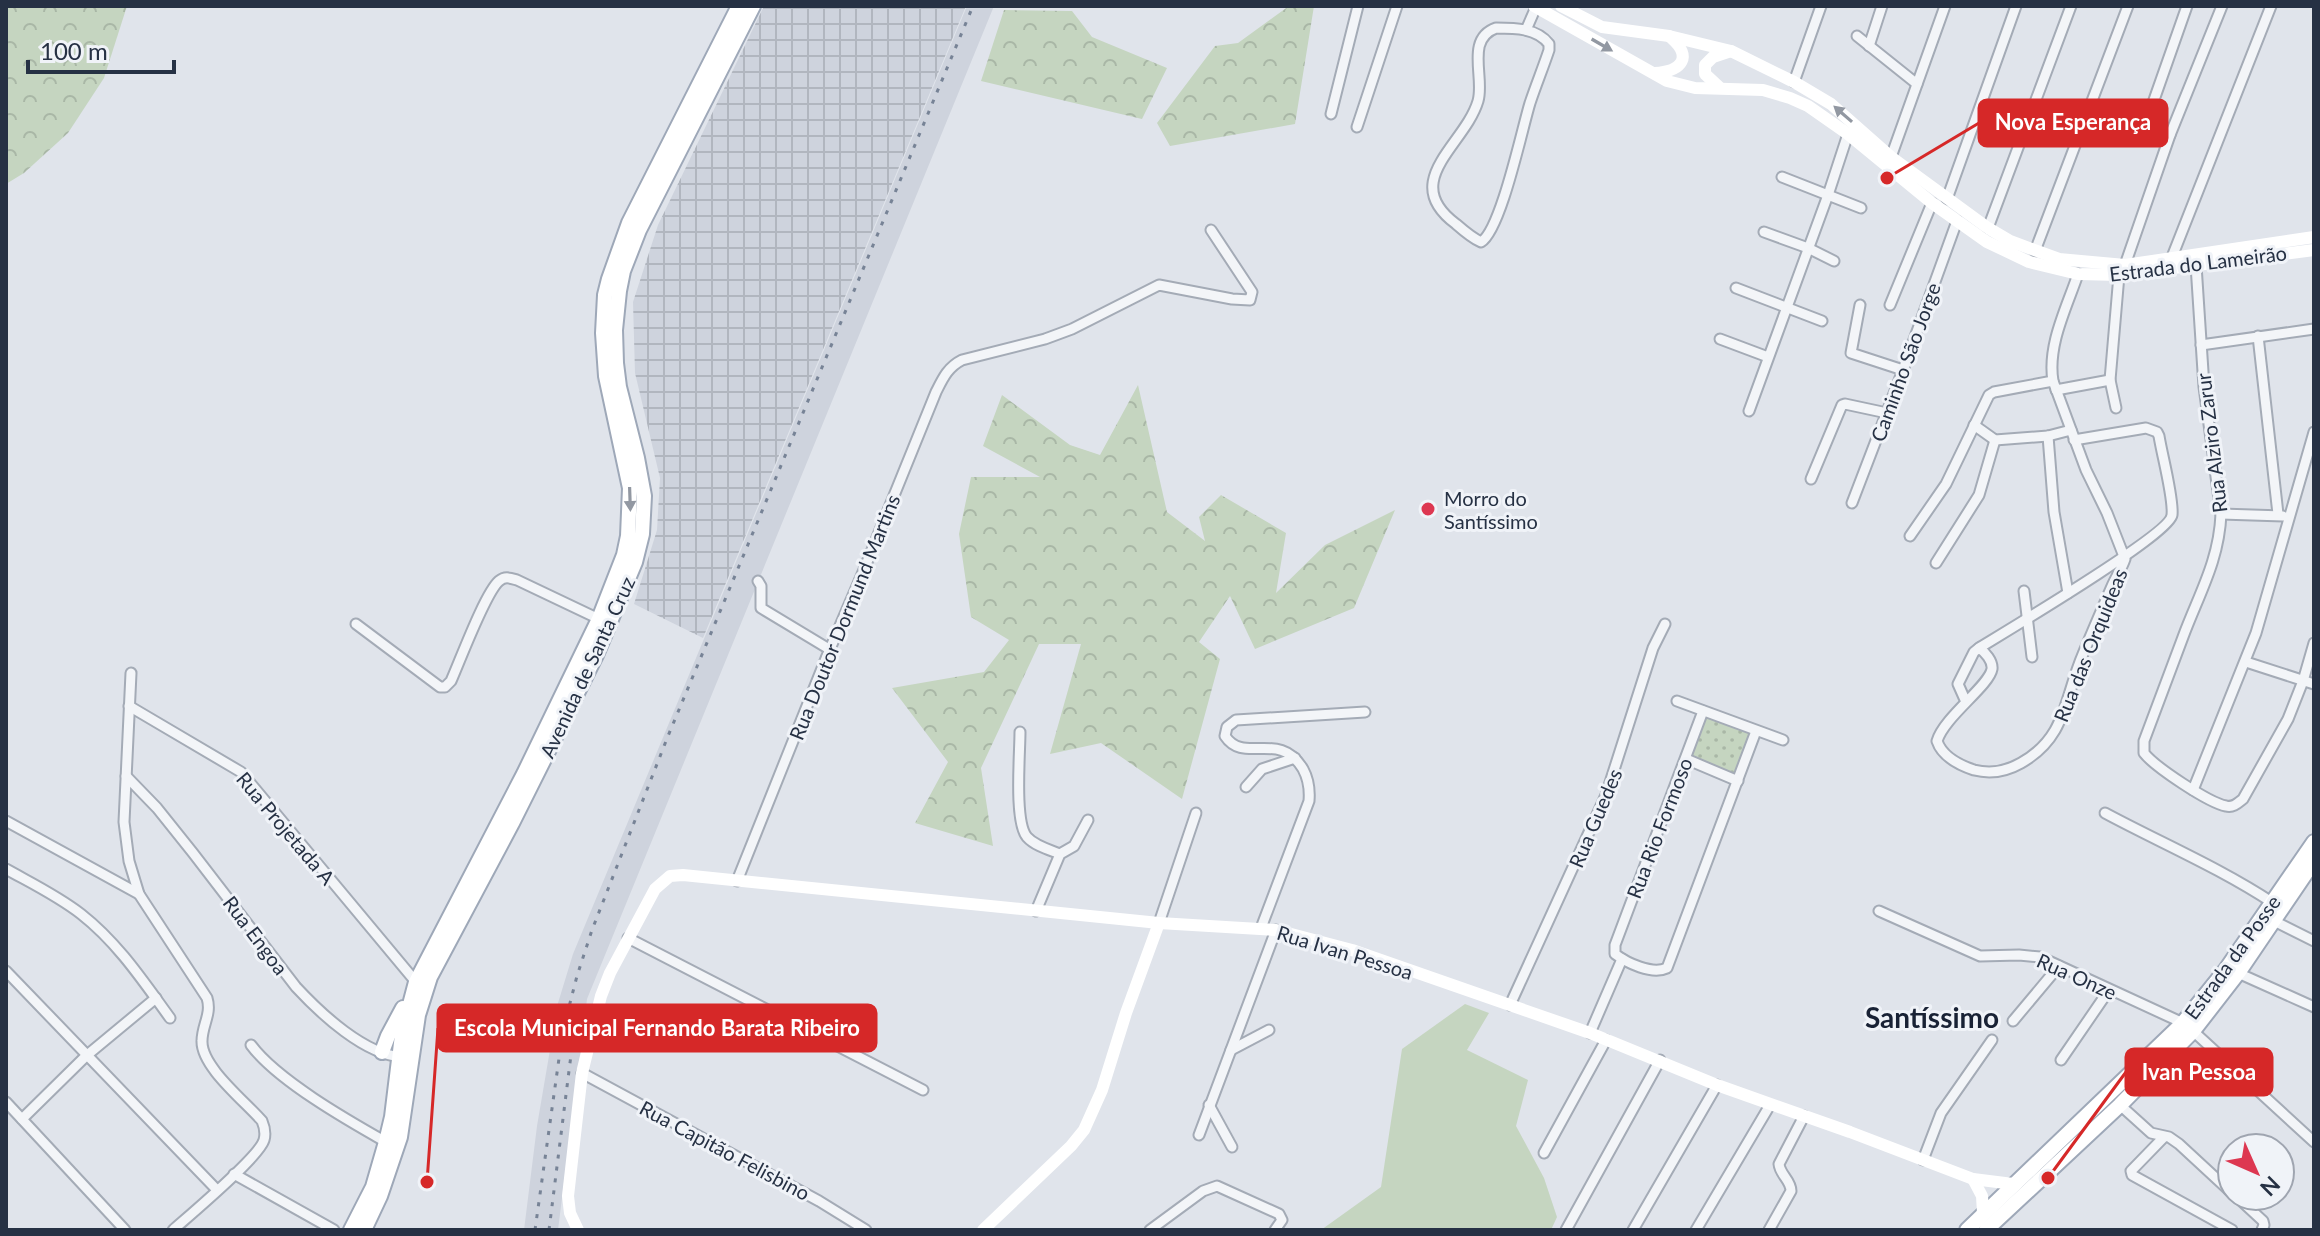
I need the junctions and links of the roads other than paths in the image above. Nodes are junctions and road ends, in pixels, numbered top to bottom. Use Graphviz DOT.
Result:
graph roads {
  1 [pos="739,6"];
  2 [pos="753,6"];
  3 [pos="1358,6"];
  4 [pos="1397,6"];
  5 [pos="1535,6"];
  6 [pos="1561,6"];
  7 [pos="1821,6"];
  8 [pos="1882,6"];
  9 [pos="1945,6"];
  10 [pos="2016,6"];
  11 [pos="2071,6"];
  12 [pos="2128,6"];
  13 [pos="2187,6"];
  14 [pos="2222,6"];
  15 [pos="2271,6"];
  16 [pos="1526,30"];
  17 [pos="1669,36"];
  18 [pos="1857,36"];
  19 [pos="1869,46"];
  20 [pos="1731,51"];
  21 [pos="1652,74"];
  22 [pos="1794,82"];
  23 [pos="1917,84"];
  24 [pos="1722,89"];
  25 [pos="1331,114"];
  26 [pos="1357,127"];
  27 [pos="1848,134"];
  28 [pos="2170,135"];
  29 [pos="1891,157"];
  30 [pos="1782,177"];
  31 [pos="1828,195"];
  32 [pos="1947,199"];
  33 [pos="1932,203"];
  34 [pos="1861,208"];
  35 [pos="1957,221"];
  36 [pos="1988,228"];
  37 [pos="1211,230"];
  38 [pos="1764,232"];
  39 [pos="2314,237"];
  40 [pos="1808,248"];
  41 [pos="2314,250"];
  42 [pos="2035,251"];
  43 [pos="2172,257"];
  44 [pos="1834,261"];
  45 [pos="2196,265"];
  46 [pos="2122,270"];
  47 [pos="2078,274"];
  48 [pos="1736,288"];
  49 [pos="1860,305"];
  50 [pos="1890,305"];
  51 [pos="1785,308"];
  52 [pos="1822,321"];
  53 [pos="2314,329"];
  54 [pos="2258,336"];
  55 [pos="1720,339"];
  56 [pos="2201,345"];
  57 [pos="1768,357"];
  58 [pos="1903,370"];
  59 [pos="2110,380"];
  60 [pos="2054,385"];
  61 [pos="2116,408"];
  62 [pos="1749,411"];
  63 [pos="1887,413"];
  64 [pos="1974,425"];
  65 [pos="2314,432"];
  66 [pos="2073,435"];
  67 [pos="2048,436"];
  68 [pos="1995,440"];
  69 [pos="1811,479"];
  70 [pos="1852,503"];
  71 [pos="2221,514"];
  72 [pos="2278,514"];
  73 [pos="2290,518"];
  74 [pos="1910,536"];
  75 [pos="2124,555"];
  76 [pos="1936,563"];
  77 [pos="758,581"];
  78 [pos="2024,591"];
  79 [pos="2068,593"];
  80 [pos="599,619"];
  81 [pos="2026,619"];
  82 [pos="356,624"];
  83 [pos="1665,624"];
  84 [pos="2314,643"];
  85 [pos="1979,648"];
  86 [pos="829,649"];
  87 [pos="2032,657"];
  88 [pos="2246,662"];
  89 [pos="131,673"];
  90 [pos="2303,681"];
  91 [pos="2314,684"];
  92 [pos="1677,701"];
  93 [pos="1966,702"];
  94 [pos="129,706"];
  95 [pos="1703,711"];
  96 [pos="1365,712"];
  97 [pos="1756,731"];
  98 [pos="1020,732"];
  99 [pos="1783,740"];
  100 [pos="1295,758"];
  101 [pos="1686,759"];
  102 [pos="126,776"];
  103 [pos="1738,781"];
  104 [pos="1246,787"];
  105 [pos="2193,790"];
  106 [pos="1196,813"];
  107 [pos="2105,813"];
  108 [pos="1088,820"];
  109 [pos="6,821"];
  110 [pos="2314,842"];
  111 [pos="1060,854"];
  112 [pos="2314,861"];
  113 [pos="6,869"];
  114 [pos="737,881"];
  115 [pos="139,894"];
  116 [pos="2273,903"];
  117 [pos="1036,911"];
  118 [pos="1879,911"];
  119 [pos="2274,921"];
  120 [pos="1159,923"];
  121 [pos="1261,928"];
  122 [pos="1276,930"];
  123 [pos="628,938"];
  124 [pos="2314,941"];
  125 [pos="1622,959"];
  126 [pos="2059,966"];
  127 [pos="6,971"];
  128 [pos="2238,973"];
  129 [pos="414,988"];
  130 [pos="2109,990"];
  131 [pos="156,998"];
  132 [pos="1510,1005"];
  133 [pos="2314,1007"];
  134 [pos="170,1018"];
  135 [pos="2013,1021"];
  136 [pos="2188,1027"];
  137 [pos="1269,1030"];
  138 [pos="1590,1033"];
  139 [pos="1606,1040"];
  140 [pos="1992,1040"];
  141 [pos="251,1045"];
  142 [pos="1231,1050"];
  143 [pos="382,1052"];
  144 [pos="86,1056"];
  145 [pos="405,1056"];
  146 [pos="1660,1060"];
  147 [pos="2061,1060"];
  148 [pos="582,1073"];
  149 [pos="1717,1085"];
  150 [pos="923,1090"];
  151 [pos="6,1102"];
  152 [pos="1209,1105"];
  153 [pos="1770,1105"];
  154 [pos="2120,1105"];
  155 [pos="1804,1116"];
  156 [pos="22,1119"];
  157 [pos="1199,1135"];
  158 [pos="2164,1137"];
  159 [pos="386,1142"];
  160 [pos="2314,1142"];
  161 [pos="1232,1147"];
  162 [pos="1544,1153"];
  163 [pos="1923,1160"];
  164 [pos="234,1174"];
  165 [pos="2216,1178"];
  166 [pos="1973,1179"];
  167 [pos="2013,1184"];
  168 [pos="217,1190"];
  169 [pos="2253,1212"];
  170 [pos="1983,1213"];
  171 [pos="125,1230"];
  172 [pos="173,1230"];
  173 [pos="334,1230"];
  174 [pos="351,1230"];
  175 [pos="364,1230"];
  176 [pos="578,1230"];
  177 [pos="866,1230"];
  178 [pos="983,1230"];
  179 [pos="1150,1230"];
  180 [pos="1275,1230"];
  181 [pos="1566,1230"];
  182 [pos="1633,1230"];
  183 [pos="1696,1230"];
  184 [pos="1769,1230"];
  185 [pos="1967,1230"];
  186 [pos="1986,1230"];
  187 [pos="2232,1230"];
  188 [pos="2262,1230"];
  1 -- 80 [label="main road, Avenida de Santa Cruz, one-way"];
  2 -- 145 [label="main road, Avenida de Santa Cruz"];
  3 -- 25 [label="street"];
  4 -- 26 [label="street"];
  5 -- 16 [label="street"];
  5 -- 21 [label="street, Estrada do Lameirão, one-way"];
  6 -- 17 [label="street, Estrada do Lameirão"];
  7 -- 22 [label="street"];
  8 -- 19 [label="street"];
  9 -- 23 [label="street"];
  10 -- 32 [label="street"];
  11 -- 36 [label="street"];
  12 -- 42 [label="street"];
  13 -- 28 [label="street"];
  14 -- 28 [label="street"];
  15 -- 43 [label="street"];
  16 -- 16 [label="street"];
  17 -- 20 [label="street, Estrada do Lameirão"];
  17 -- 21 [label="street"];
  18 -- 19 [label="street"];
  19 -- 23 [label="street"];
  20 -- 22 [label="street, Estrada do Lameirão"];
  20 -- 24 [label="street"];
  21 -- 24 [label="street, Estrada do Lameirão"];
  29 -- 22 [label="street, Estrada do Lameirão, one-way"];
  23 -- 29 [label="street"];
  24 -- 27 [label="street, Estrada do Lameirão"];
  27 -- 31 [label="street"];
  27 -- 33 [label="street, Estrada do Lameirão"];
  28 -- 46 [label="street"];
  29 -- 32 [label="street, Estrada do Lameirão"];
  30 -- 31 [label="street"];
  31 -- 34 [label="street"];
  31 -- 40 [label="street"];
  32 -- 36 [label="street, Estrada do Lameirão"];
  33 -- 35 [label="street, Estrada do Lameirão"];
  33 -- 50 [label="street"];
  35 -- 47 [label="street, Estrada do Lameirão"];
  35 -- 58 [label="street, Caminho São Jorge"];
  36 -- 42 [label="street, Estrada do Lameirão"];
  37 -- 86 [label="street, Rua Doutor Dormund Martins"];
  38 -- 40 [label="street"];
  39 -- 43 [label="street, Estrada do Lameirão"];
  40 -- 44 [label="street"];
  40 -- 51 [label="street"];
  41 -- 45 [label="street, Estrada do Lameirão"];
  42 -- 46 [label="street, Estrada do Lameirão"];
  43 -- 46 [label="street, Estrada do Lameirão"];
  45 -- 46 [label="street, Estrada do Lameirão"];
  45 -- 56 [label="street, Rua Alziro Zarur"];
  46 -- 47 [label="street, Estrada do Lameirão"];
  46 -- 59 [label="street"];
  47 -- 60 [label="street"];
  48 -- 51 [label="street"];
  49 -- 58 [label="street"];
  51 -- 52 [label="street"];
  51 -- 57 [label="street"];
  53 -- 54 [label="street"];
  54 -- 56 [label="street"];
  54 -- 72 [label="street"];
  55 -- 57 [label="street"];
  56 -- 71 [label="street, Rua Alziro Zarur"];
  57 -- 62 [label="street"];
  58 -- 63 [label="street, Caminho São Jorge"];
  59 -- 60 [label="street"];
  59 -- 61 [label="street"];
  60 -- 64 [label="street"];
  60 -- 66 [label="street"];
  63 -- 69 [label="street"];
  63 -- 70 [label="street, Caminho São Jorge"];
  64 -- 68 [label="street"];
  64 -- 74 [label="street"];
  65 -- 73 [label="street"];
  66 -- 67 [label="street"];
  66 -- 75 [label="street"];
  66 -- 75 [label="street"];
  67 -- 68 [label="street"];
  67 -- 79 [label="street"];
  68 -- 76 [label="street"];
  71 -- 72 [label="street"];
  71 -- 105 [label="street, Rua Alziro Zarur"];
  72 -- 73 [label="street"];
  73 -- 88 [label="street"];
  75 -- 79 [label="street"];
  75 -- 93 [label="street, Rua das Orquideas"];
  77 -- 86 [label="street"];
  78 -- 81 [label="street"];
  79 -- 81 [label="street"];
  80 -- 82 [label="street"];
  80 -- 129 [label="main road, Avenida de Santa Cruz"];
  81 -- 85 [label="street"];
  81 -- 87 [label="street"];
  83 -- 132 [label="street, Rua Guedes"];
  84 -- 90 [label="street"];
  85 -- 93 [label="street"];
  85 -- 93 [label="street, Rua das Orquideas"];
  86 -- 114 [label="street, Rua Doutor Dormund Martins"];
  88 -- 90 [label="street"];
  88 -- 105 [label="street"];
  89 -- 94 [label="street"];
  90 -- 91 [label="street"];
  90 -- 105 [label="street"];
  92 -- 95 [label="street"];
  94 -- 102 [label="street"];
  94 -- 129 [label="street, Rua Projetada A"];
  95 -- 97 [label="street"];
  95 -- 101 [label="street, Rua Rio Formoso"];
  96 -- 100 [label="street"];
  97 -- 99 [label="street"];
  97 -- 103 [label="street"];
  98 -- 111 [label="street"];
  100 -- 104 [label="street"];
  100 -- 121 [label="street"];
  101 -- 103 [label="street"];
  101 -- 125 [label="street, Rua Rio Formoso"];
  102 -- 115 [label="street"];
  102 -- 143 [label="street, Rua Engoa"];
  103 -- 125 [label="street"];
  106 -- 120 [label="street"];
  107 -- 116 [label="street"];
  108 -- 111 [label="street"];
  109 -- 115 [label="street"];
  110 -- 116 [label="main road, Estrada da Posse"];
  111 -- 117 [label="street"];
  112 -- 119 [label="main road, Estrada da Posse"];
  113 -- 131 [label="street"];
  114 -- 117 [label="street, Rua Ivan Pessoa"];
  114 -- 123 [label="street, Rua Ivan Pessoa"];
  115 -- 164 [label="street"];
  116 -- 136 [label="main road, Estrada da Posse"];
  117 -- 120 [label="street, Rua Ivan Pessoa"];
  118 -- 126 [label="street, Rua Onze"];
  119 -- 124 [label="street"];
  119 -- 128 [label="main road, Estrada da Posse"];
  120 -- 121 [label="street, Rua Ivan Pessoa"];
  120 -- 178 [label="street"];
  121 -- 122 [label="street, Rua Ivan Pessoa"];
  122 -- 132 [label="street, Rua Ivan Pessoa"];
  122 -- 142 [label="street"];
  123 -- 148 [label="street"];
  123 -- 150 [label="street"];
  125 -- 138 [label="street"];
  126 -- 130 [label="street, Rua Onze"];
  126 -- 135 [label="street"];
  127 -- 144 [label="street"];
  128 -- 133 [label="street"];
  128 -- 136 [label="main road, Estrada da Posse"];
  129 -- 143 [label="main road"];
  129 -- 145 [label="main road, Avenida de Santa Cruz"];
  130 -- 136 [label="street, Rua Onze"];
  130 -- 147 [label="street"];
  131 -- 134 [label="street"];
  131 -- 144 [label="street"];
  132 -- 138 [label="street, Rua Ivan Pessoa"];
  136 -- 154 [label="main road, Estrada da Posse"];
  136 -- 160 [label="street, Estrada da Posse"];
  136 -- 167 [label="main road, Estrada da Posse"];
  137 -- 142 [label="street"];
  138 -- 139 [label="street, Rua Ivan Pessoa"];
  139 -- 146 [label="street, Rua Ivan Pessoa"];
  139 -- 162 [label="street"];
  140 -- 163 [label="street"];
  141 -- 159 [label="street"];
  142 -- 152 [label="street"];
  143 -- 145 [label="street, Rua Engoa"];
  144 -- 156 [label="street"];
  144 -- 168 [label="street"];
  145 -- 159 [label="main road, Avenida de Santa Cruz"];
  145 -- 175 [label="main road, Avenida de Santa Cruz"];
  146 -- 149 [label="street, Rua Ivan Pessoa"];
  146 -- 181 [label="street"];
  148 -- 176 [label="street"];
  148 -- 177 [label="street, Rua Capitão Felisbino"];
  149 -- 153 [label="street, Rua Ivan Pessoa"];
  149 -- 182 [label="street"];
  151 -- 156 [label="street"];
  152 -- 157 [label="street"];
  152 -- 161 [label="street"];
  153 -- 155 [label="street, Rua Ivan Pessoa"];
  153 -- 183 [label="street"];
  154 -- 158 [label="street"];
  154 -- 186 [label="main road, Estrada da Posse"];
  155 -- 163 [label="street, Rua Ivan Pessoa"];
  155 -- 184 [label="street"];
  156 -- 171 [label="street"];
  158 -- 165 [label="street"];
  158 -- 187 [label="street"];
  159 -- 174 [label="main road, Avenida de Santa Cruz"];
  163 -- 166 [label="street, Rua Ivan Pessoa"];
  164 -- 168 [label="street"];
  164 -- 173 [label="street"];
  166 -- 167 [label="street, Rua Ivan Pessoa"];
  166 -- 170 [label="street"];
  167 -- 170 [label="main road, Estrada da Posse"];
  168 -- 172 [label="street"];
  169 -- 188 [label="street"];
  170 -- 185 [label="main road, Estrada da Posse"];
  179 -- 180 [label="street"];
}
